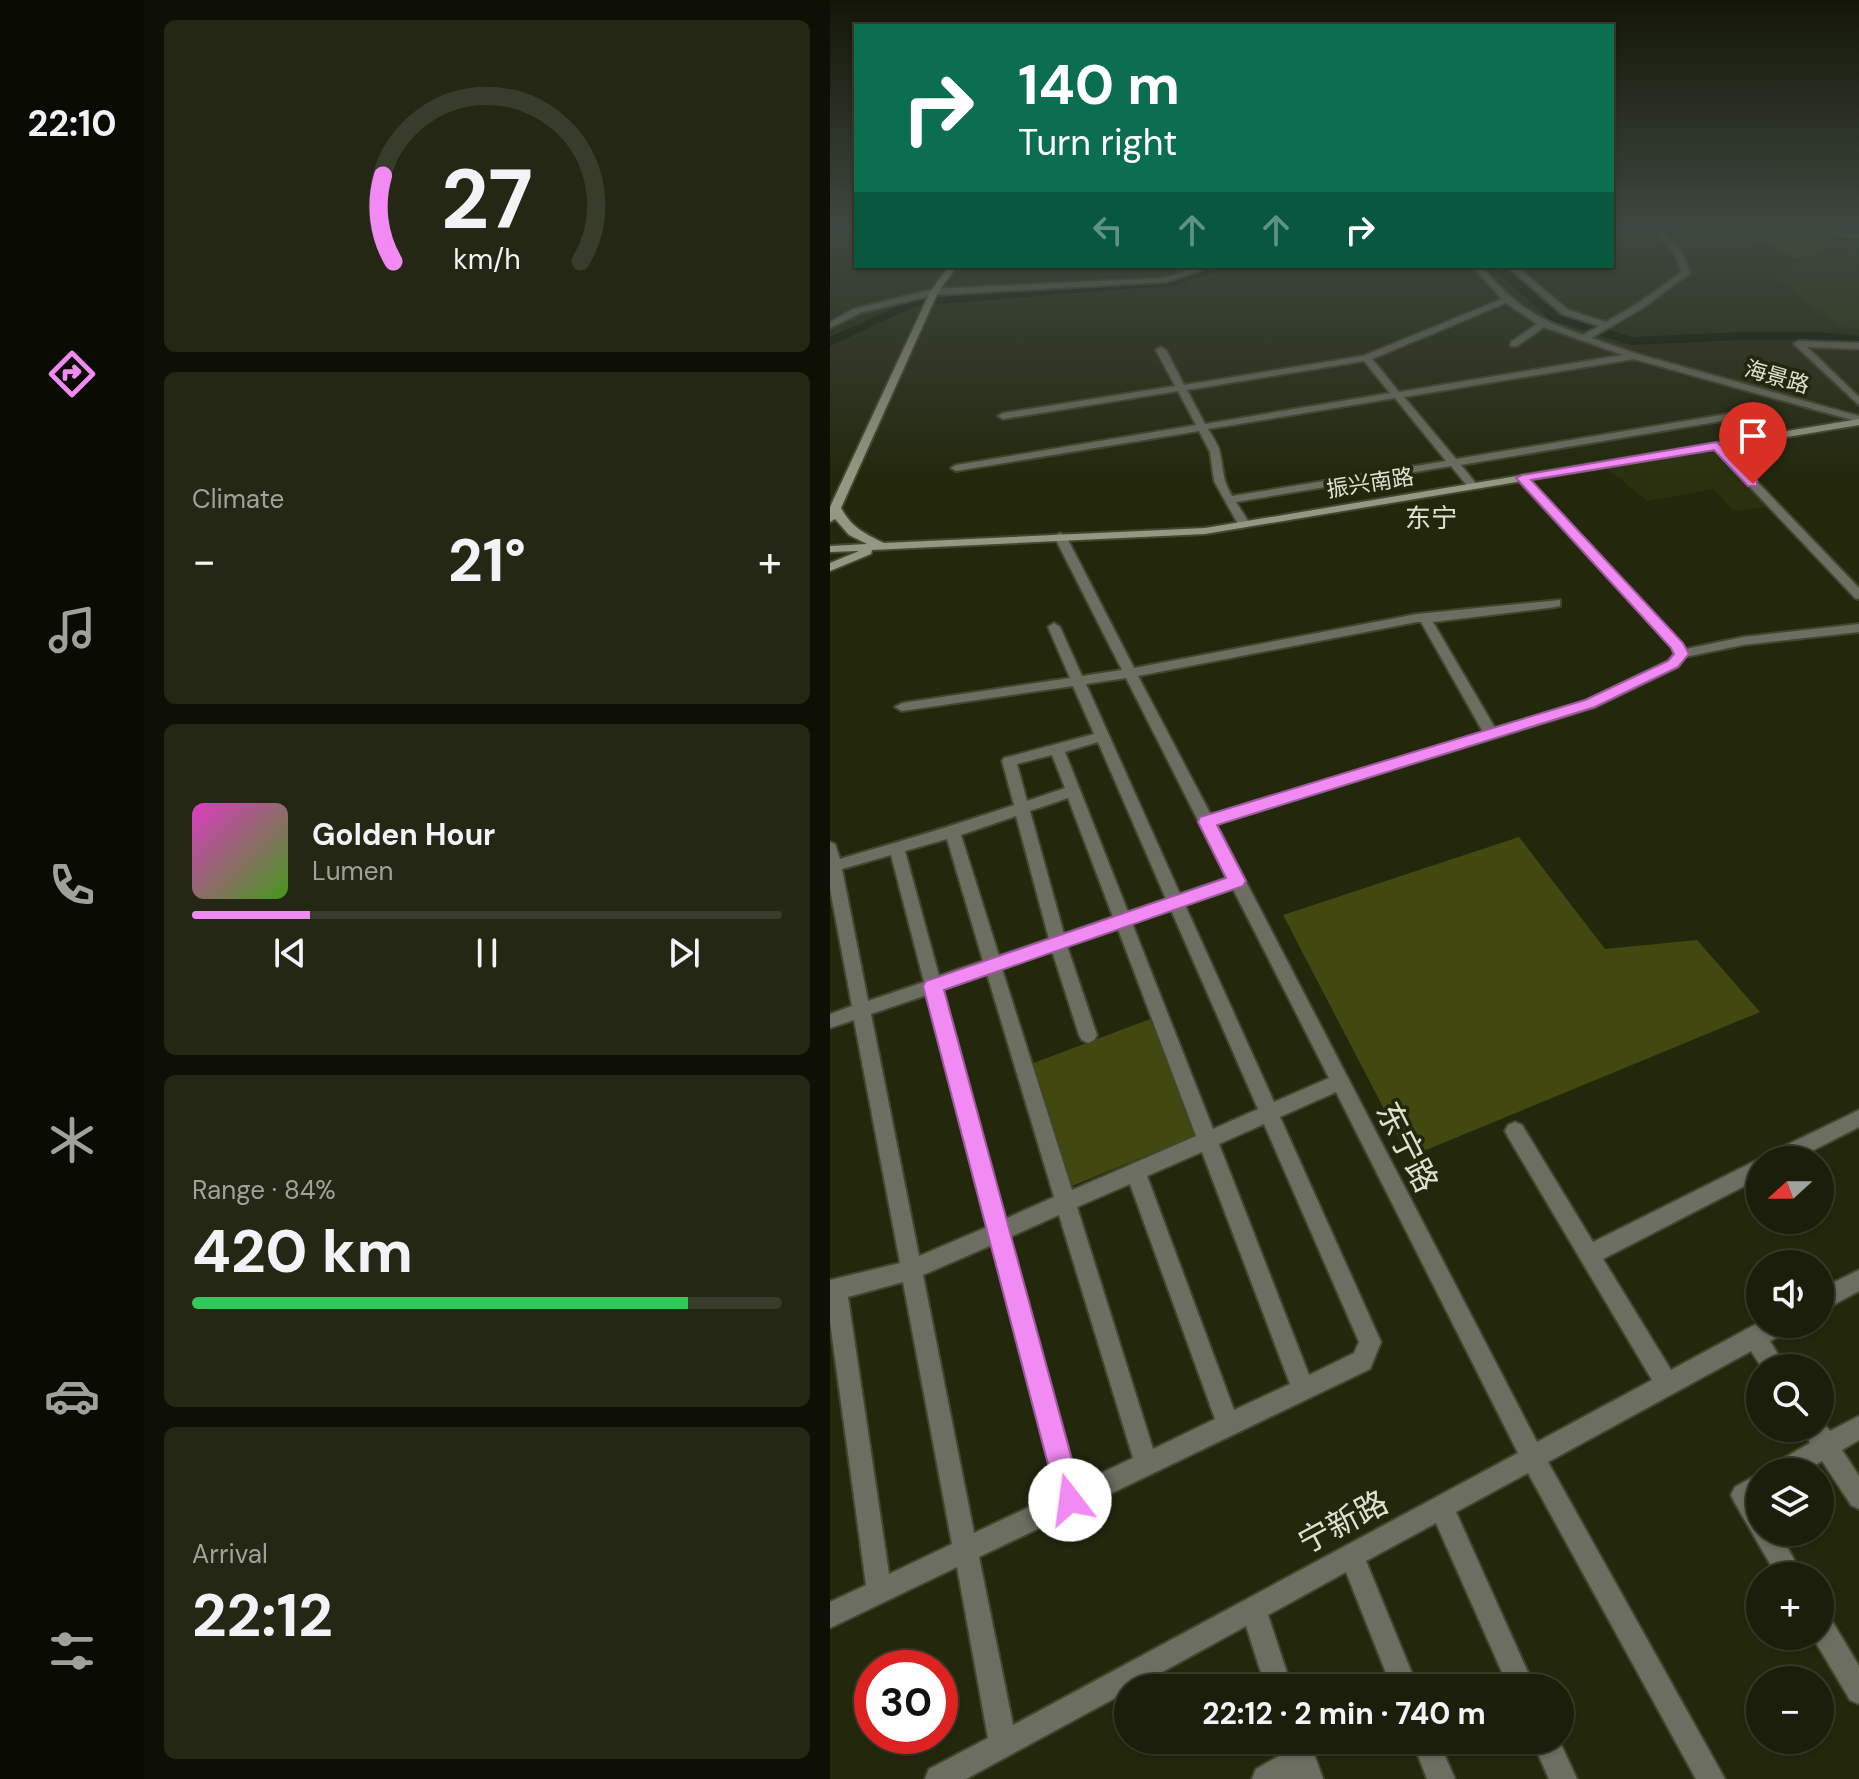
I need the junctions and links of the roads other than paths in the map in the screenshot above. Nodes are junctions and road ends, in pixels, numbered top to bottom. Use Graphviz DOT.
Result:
graph roads {
  1 [pos="857,311"];
  2 [pos="925,311"];
  3 [pos="1480,311"];
  4 [pos="1524,311"];
  5 [pos="1564,311"];
  6 [pos="1628,311"];
  7 [pos="1543,324"];
  8 [pos="830,325"];
  9 [pos="1601,329"];
  10 [pos="1583,339"];
  11 [pos="1514,344"];
  12 [pos="1859,346"];
  13 [pos="1161,350"];
  14 [pos="1634,356"];
  15 [pos="1366,358"];
  16 [pos="1182,388"];
  17 [pos="1399,394"];
  18 [pos="1859,402"];
  19 [pos="1751,413"];
  20 [pos="1003,416"];
  21 [pos="1859,420"];
  22 [pos="1201,427"];
  23 [pos="1717,446"];
  24 [pos="1455,462"];
  25 [pos="956,468"];
  26 [pos="1522,478"];
  27 [pos="1473,486"];
  28 [pos="1230,500"];
  29 [pos="832,515"];
  30 [pos="1244,524"];
  31 [pos="1060,536"];
  32 [pos="884,546"];
  33 [pos="830,547"];
  34 [pos="830,567"];
  35 [pos="1859,595"];
  36 [pos="1556,603"];
  37 [pos="1425,619"];
  38 [pos="1054,627"];
  39 [pos="1859,628"];
  40 [pos="1681,654"];
  41 [pos="1130,673"];
  42 [pos="1080,680"];
  43 [pos="902,707"];
  44 [pos="1491,734"];
  45 [pos="1104,736"];
  46 [pos="1057,749"];
  47 [pos="1072,791"];
  48 [pos="1023,807"];
  49 [pos="1206,822"];
  50 [pos="952,832"];
  51 [pos="896,846"];
  52 [pos="832,857"];
  53 [pos="1237,881"];
  54 [pos="1176,902"];
  55 [pos="1123,921"];
  56 [pos="1058,943"];
  57 [pos="993,966"];
  58 [pos="933,986"];
  59 [pos="863,1011"];
  60 [pos="830,1021"];
  61 [pos="1088,1035"];
  62 [pos="1340,1082"];
  63 [pos="1269,1113"];
  64 [pos="1859,1118"];
  65 [pos="1515,1131"];
  66 [pos="1207,1140"];
  67 [pos="1803,1146"];
  68 [pos="1135,1171"];
  69 [pos="1746,1175"];
  70 [pos="1065,1202"];
  71 [pos="998,1232"];
  72 [pos="1589,1255"];
  73 [pos="911,1270"];
  74 [pos="1859,1280"];
  75 [pos="833,1290"];
  76 [pos="1834,1293"];
  77 [pos="1753,1338"];
  78 [pos="1667,1384"];
  79 [pos="1303,1389"];
  80 [pos="1228,1424"];
  81 [pos="1859,1427"];
  82 [pos="1834,1433"];
  83 [pos="1815,1442"];
  84 [pos="1823,1442"];
  85 [pos="1533,1458"];
  86 [pos="1797,1458"];
  87 [pos="1146,1464"];
  88 [pos="1859,1497"];
  89 [pos="1070,1500"];
  90 [pos="1441,1507"];
  91 [pos="965,1550"];
  92 [pos="1352,1556"];
  93 [pos="879,1591"];
  94 [pos="1253,1609"];
  95 [pos="830,1615"];
  96 [pos="1834,1649"];
  97 [pos="1274,1674"];
  98 [pos="1399,1674"];
  99 [pos="1516,1674"];
  100 [pos="1859,1691"];
  101 [pos="1003,1744"];
  102 [pos="1431,1754"];
  103 [pos="1551,1754"];
  104 [pos="1302,1759"];
  105 [pos="939,1779"];
  106 [pos="1266,1779"];
  107 [pos="1441,1779"];
  108 [pos="1563,1779"];
  109 [pos="1711,1779"];
  1 -- 8 [label="street"];
  2 -- 29 [label="street"];
  3 -- 15 [label="street"];
  4 -- 7 [label="street, 海景路"];
  5 -- 9 [label="street"];
  6 -- 9 [label="street"];
  7 -- 10 [label="street, 海景路"];
  7 -- 11 [label="street"];
  9 -- 10 [label="street"];
  10 -- 14 [label="street, 海景路"];
  12 -- 18 [label="street"];
  13 -- 16 [label="street"];
  14 -- 17 [label="street"];
  14 -- 21 [label="street, 海景路"];
  15 -- 16 [label="street"];
  15 -- 17 [label="street"];
  16 -- 20 [label="street"];
  16 -- 22 [label="street"];
  17 -- 22 [label="street"];
  17 -- 24 [label="street"];
  19 -- 24 [label="street"];
  21 -- 23 [label="street, 振兴南路"];
  22 -- 25 [label="street"];
  22 -- 28 [label="street"];
  23 -- 26 [label="street, 振兴南路"];
  23 -- 35 [label="street"];
  24 -- 27 [label="street"];
  24 -- 28 [label="street"];
  26 -- 27 [label="street, 振兴南路"];
  26 -- 40 [label="street"];
  27 -- 30 [label="street, 振兴南路"];
  28 -- 30 [label="street"];
  29 -- 32 [label="street"];
  30 -- 31 [label="street, 振兴南路"];
  31 -- 32 [label="street, 振兴南路"];
  31 -- 41 [label="street, 东宁路"];
  32 -- 33 [label="street, 振兴南路"];
  32 -- 34 [label="street"];
  36 -- 37 [label="street"];
  37 -- 41 [label="street"];
  37 -- 44 [label="street"];
  38 -- 42 [label="street"];
  39 -- 40 [label="street"];
  40 -- 44 [label="street"];
  41 -- 42 [label="street"];
  41 -- 49 [label="street, 东宁路"];
  42 -- 43 [label="street"];
  42 -- 45 [label="street"];
  44 -- 49 [label="street"];
  45 -- 46 [label="street"];
  45 -- 54 [label="street"];
  46 -- 47 [label="street"];
  46 -- 48 [label="street"];
  47 -- 48 [label="street"];
  47 -- 55 [label="street"];
  48 -- 50 [label="street"];
  48 -- 56 [label="street"];
  49 -- 53 [label="street, 东宁路"];
  50 -- 51 [label="street"];
  50 -- 57 [label="street"];
  51 -- 52 [label="street"];
  51 -- 58 [label="street"];
  52 -- 59 [label="street"];
  53 -- 54 [label="street"];
  53 -- 62 [label="street, 东宁路"];
  54 -- 55 [label="street"];
  54 -- 63 [label="street"];
  55 -- 56 [label="street"];
  55 -- 66 [label="street"];
  56 -- 57 [label="street"];
  56 -- 61 [label="street"];
  57 -- 58 [label="street"];
  57 -- 70 [label="street"];
  58 -- 59 [label="street"];
  58 -- 71 [label="street"];
  59 -- 60 [label="street"];
  59 -- 73 [label="street"];
  62 -- 63 [label="street"];
  62 -- 85 [label="street, 东宁路"];
  63 -- 66 [label="street"];
  63 -- 79 [label="street"];
  64 -- 67 [label="street"];
  65 -- 72 [label="street"];
  66 -- 68 [label="street"];
  66 -- 79 [label="street"];
  68 -- 70 [label="street"];
  68 -- 80 [label="street"];
  69 -- 72 [label="street"];
  70 -- 71 [label="street"];
  70 -- 87 [label="street"];
  71 -- 73 [label="street"];
  71 -- 89 [label="street"];
  72 -- 78 [label="street"];
  73 -- 75 [label="street"];
  73 -- 91 [label="street"];
  74 -- 76 [label="street"];
  75 -- 93 [label="street"];
  77 -- 78 [label="street, 宁新路"];
  78 -- 85 [label="street, 宁新路"];
  79 -- 80 [label="street"];
  80 -- 87 [label="street"];
  81 -- 82 [label="street"];
  83 -- 86 [label="street"];
  84 -- 88 [label="street"];
  85 -- 90 [label="street, 宁新路"];
  85 -- 109 [label="street, 东宁路"];
  87 -- 89 [label="street"];
  89 -- 91 [label="street"];
  90 -- 92 [label="street, 宁新路"];
  90 -- 99 [label="street"];
  91 -- 93 [label="street"];
  91 -- 101 [label="street"];
  92 -- 94 [label="street, 宁新路"];
  92 -- 98 [label="street"];
  93 -- 95 [label="street"];
  94 -- 97 [label="street"];
  94 -- 101 [label="street, 宁新路"];
  96 -- 100 [label="street"];
  101 -- 105 [label="street, 宁新路"];
  102 -- 107 [label="street"];
  103 -- 108 [label="street"];
  104 -- 106 [label="street"];
}
